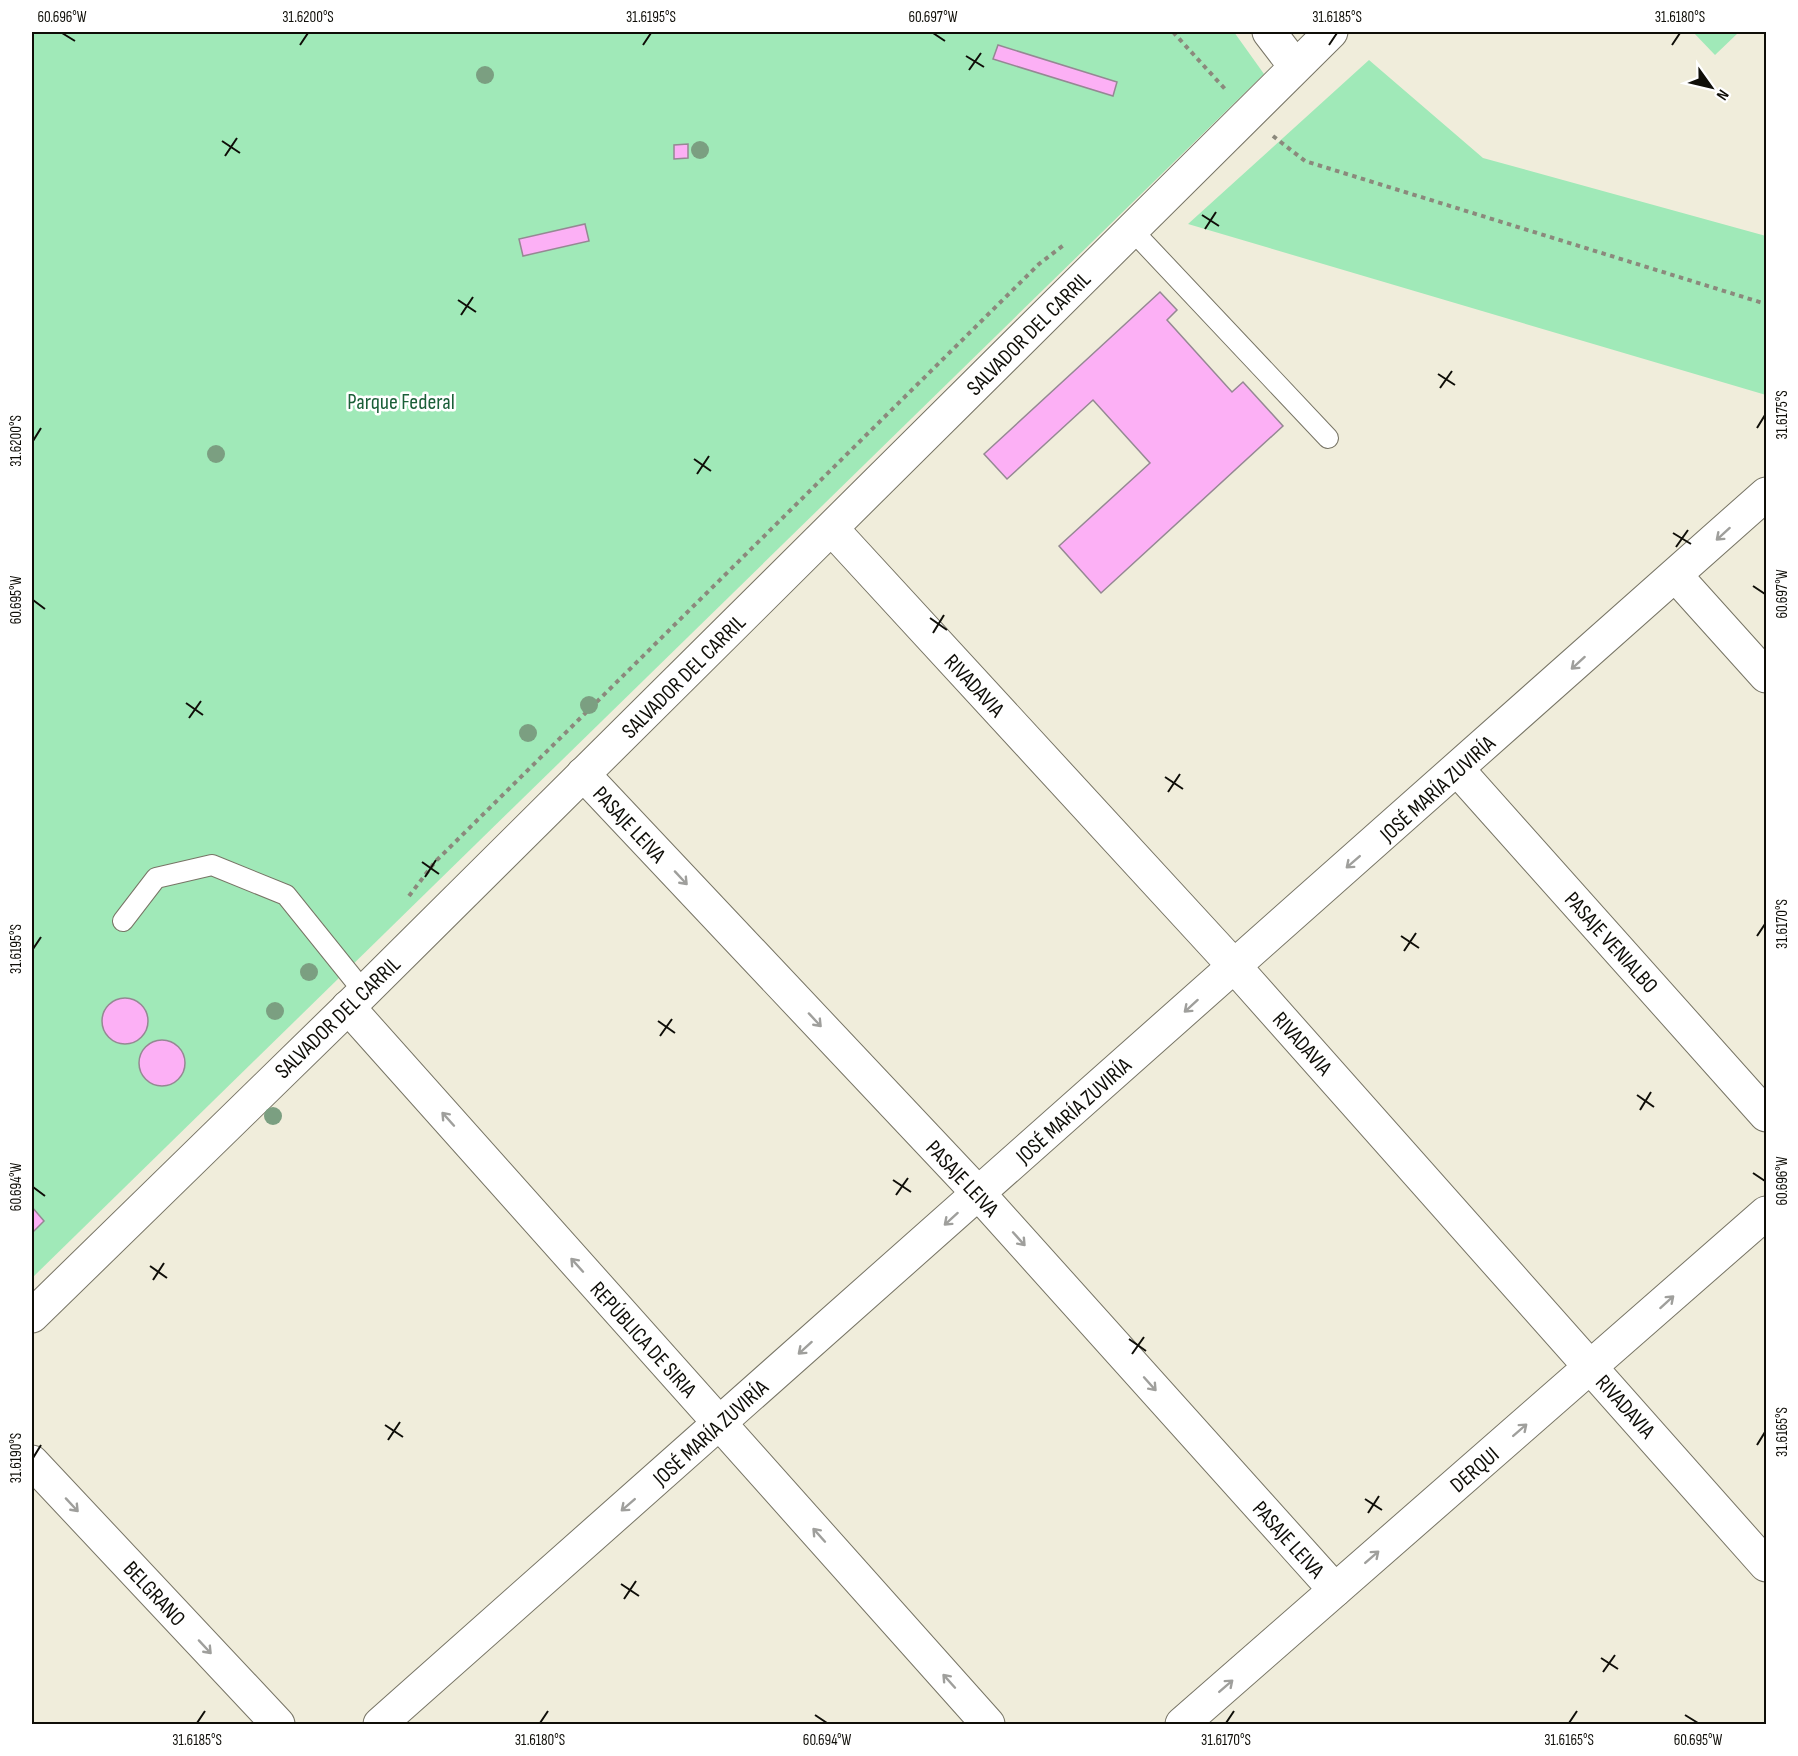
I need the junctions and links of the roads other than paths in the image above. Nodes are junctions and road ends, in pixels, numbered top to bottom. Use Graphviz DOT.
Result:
graph roads {
  1 [pos="1269,32"];
  2 [pos="1331,32"];
  3 [pos="1295,66"];
  4 [pos="1132,230"];
  5 [pos="1328,438"];
  6 [pos="1767,494"];
  7 [pos="832,529"];
  8 [pos="1676,576"];
  9 [pos="1767,676"];
  10 [pos="1458,770"];
  11 [pos="583,774"];
  12 [pos="123,921"];
  13 [pos="1234,967"];
  14 [pos="356,1000"];
  15 [pos="1767,1115"];
  16 [pos="979,1194"];
  17 [pos="1767,1213"];
  18 [pos="32,1316"];
  19 [pos="1592,1368"];
  20 [pos="720,1424"];
  21 [pos="32,1462"];
  22 [pos="1767,1565"];
  23 [pos="1335,1590"];
  24 [pos="278,1725"];
  25 [pos="380,1725"];
  26 [pos="988,1725"];
  27 [pos="1182,1725"];
  1 -- 3 [label="street"];
  2 -- 3 [label="street, SALVADOR DEL CARRIL"];
  3 -- 4 [label="street, SALVADOR DEL CARRIL"];
  4 -- 5 [label="lane"];
  4 -- 7 [label="street, SALVADOR DEL CARRIL"];
  6 -- 8 [label="street, JOSÉ MARÍA ZUVIRÍA, one-way"];
  7 -- 11 [label="street, SALVADOR DEL CARRIL"];
  7 -- 13 [label="street, RIVADAVIA"];
  8 -- 9 [label="street"];
  8 -- 10 [label="street, JOSÉ MARÍA ZUVIRÍA, one-way"];
  10 -- 13 [label="street, JOSÉ MARÍA ZUVIRÍA, one-way"];
  10 -- 15 [label="street, PASAJE VENIALBO"];
  11 -- 14 [label="street, SALVADOR DEL CARRIL"];
  11 -- 16 [label="street, PASAJE LEIVA, one-way"];
  12 -- 14 [label="lane"];
  13 -- 16 [label="street, JOSÉ MARÍA ZUVIRÍA, one-way"];
  13 -- 19 [label="street, RIVADAVIA"];
  14 -- 18 [label="street, SALVADOR DEL CARRIL"];
  20 -- 14 [label="street, REPÚBLICA DE SIRIA, one-way"];
  16 -- 20 [label="street, JOSÉ MARÍA ZUVIRÍA, one-way"];
  16 -- 23 [label="street, PASAJE LEIVA, one-way"];
  19 -- 17 [label="street, DERQUI, one-way"];
  19 -- 22 [label="street, RIVADAVIA"];
  23 -- 19 [label="street, DERQUI, one-way"];
  20 -- 25 [label="street, JOSÉ MARÍA ZUVIRÍA, one-way"];
  26 -- 20 [label="street, REPÚBLICA DE SIRIA, one-way"];
  21 -- 24 [label="street, BELGRANO, one-way"];
  27 -- 23 [label="street, DERQUI, one-way"];
}
